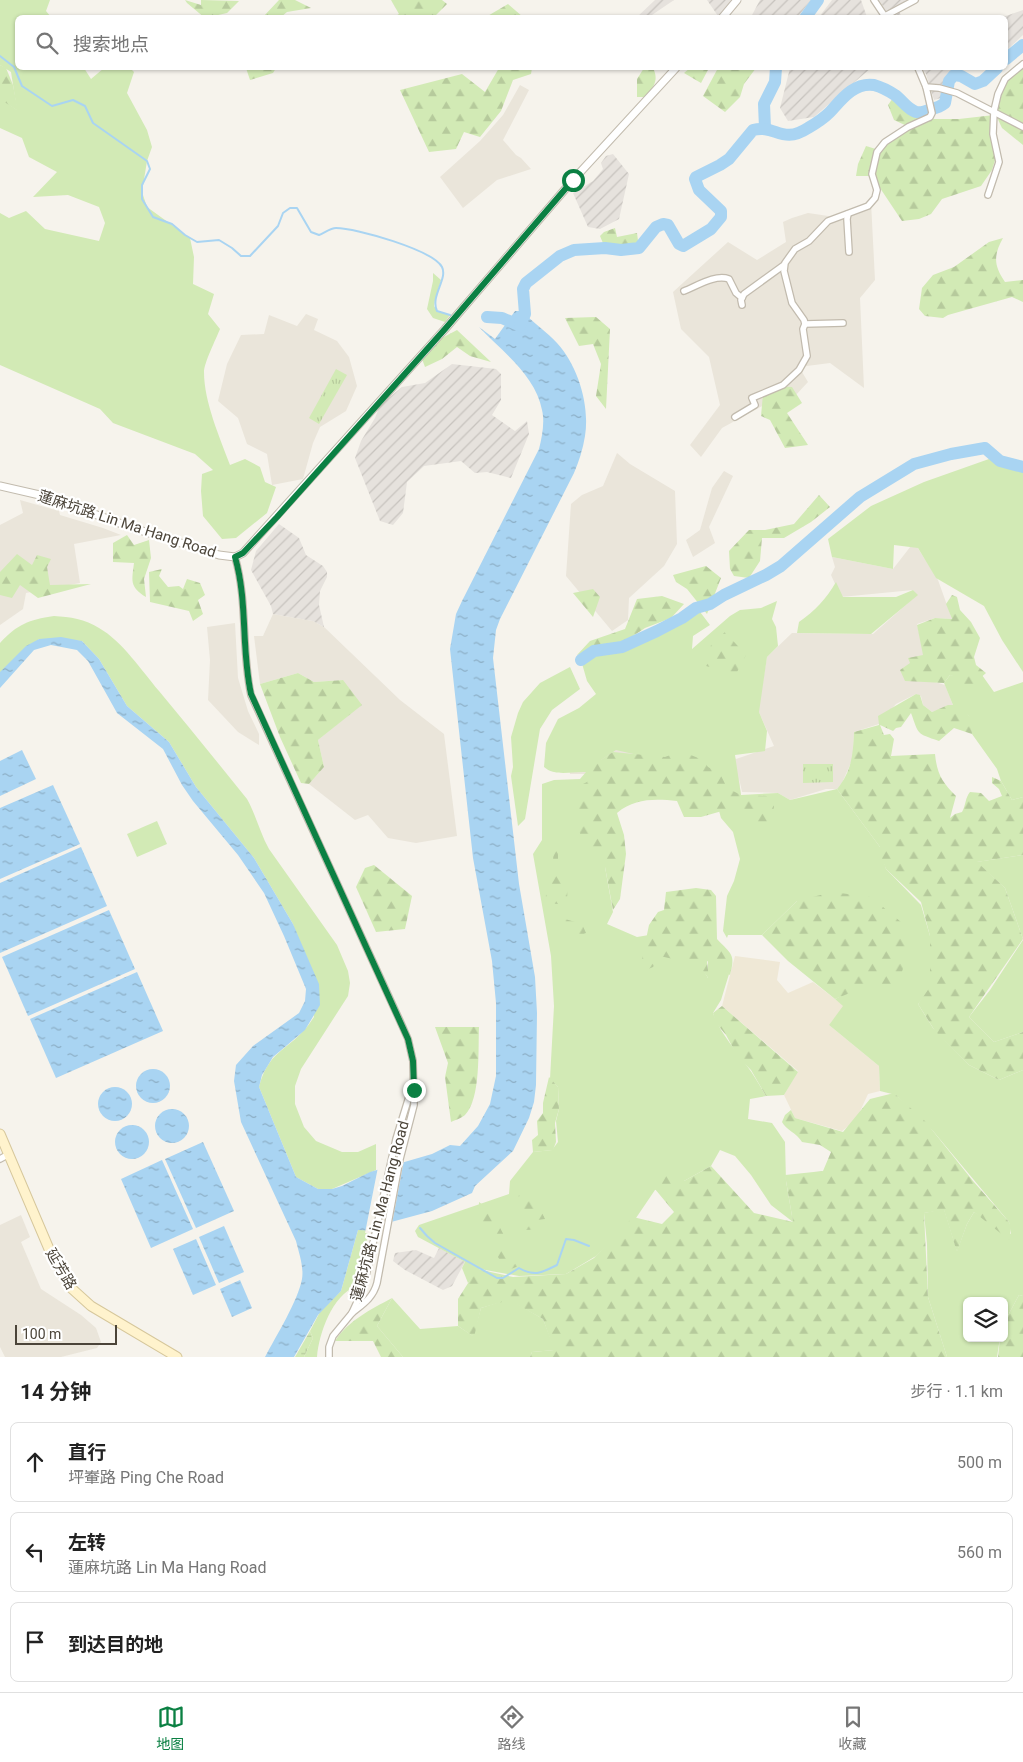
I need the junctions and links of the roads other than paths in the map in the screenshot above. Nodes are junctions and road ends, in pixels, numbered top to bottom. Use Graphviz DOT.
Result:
graph roads {
  1 [pos="738,0"];
  2 [pos="874,0"];
  3 [pos="915,0"];
  4 [pos="725,15"];
  5 [pos="885,15"];
  6 [pos="889,15"];
  7 [pos="1023,64"];
  8 [pos="674,70"];
  9 [pos="919,70"];
  10 [pos="926,88"];
  11 [pos="994,111"];
  12 [pos="1023,127"];
  13 [pos="988,195"];
  14 [pos="848,214"];
  15 [pos="849,252"];
  16 [pos="784,265"];
  17 [pos="684,291"];
  18 [pos="742,298"];
  19 [pos="742,305"];
  20 [pos="843,323"];
  21 [pos="805,324"];
  22 [pos="735,417"];
  23 [pos="0,486"];
  24 [pos="235,557"];
  25 [pos="414,1080"];
  26 [pos="0,1134"];
  27 [pos="9,1154"];
  28 [pos="0,1160"];
  29 [pos="352,1313"];
  30 [pos="177,1357"];
  31 [pos="329,1357"];
  1 -- 4 [label="street"];
  2 -- 5 [label="street"];
  3 -- 6 [label="street"];
  7 -- 11 [label="street"];
  8 -- 24 [label="street"];
  9 -- 10 [label="street"];
  10 -- 11 [label="street"];
  10 -- 14 [label="street"];
  11 -- 12 [label="street"];
  11 -- 13 [label="street"];
  14 -- 15 [label="street"];
  14 -- 16 [label="street"];
  16 -- 18 [label="street"];
  16 -- 21 [label="street"];
  17 -- 18 [label="street"];
  18 -- 19 [label="street"];
  20 -- 21 [label="street"];
  21 -- 22 [label="street"];
  23 -- 24 [label="street, 蓮麻坑路 Lin Ma Hang Road"];
  24 -- 25 [label="street, 蓮麻坑路 Lin Ma Hang Road"];
  25 -- 29 [label="street, 蓮麻坑路 Lin Ma Hang Road"];
  25 -- 29 [label="street, 蓮麻坑路 Lin Ma Hang Road"];
  26 -- 27 [label="main road, 延芳路"];
  27 -- 28 [label="street"];
  27 -- 30 [label="main road, 延芳路"];
  29 -- 31 [label="street, 蓮麻坑路 Lin Ma Hang Road"];
}
